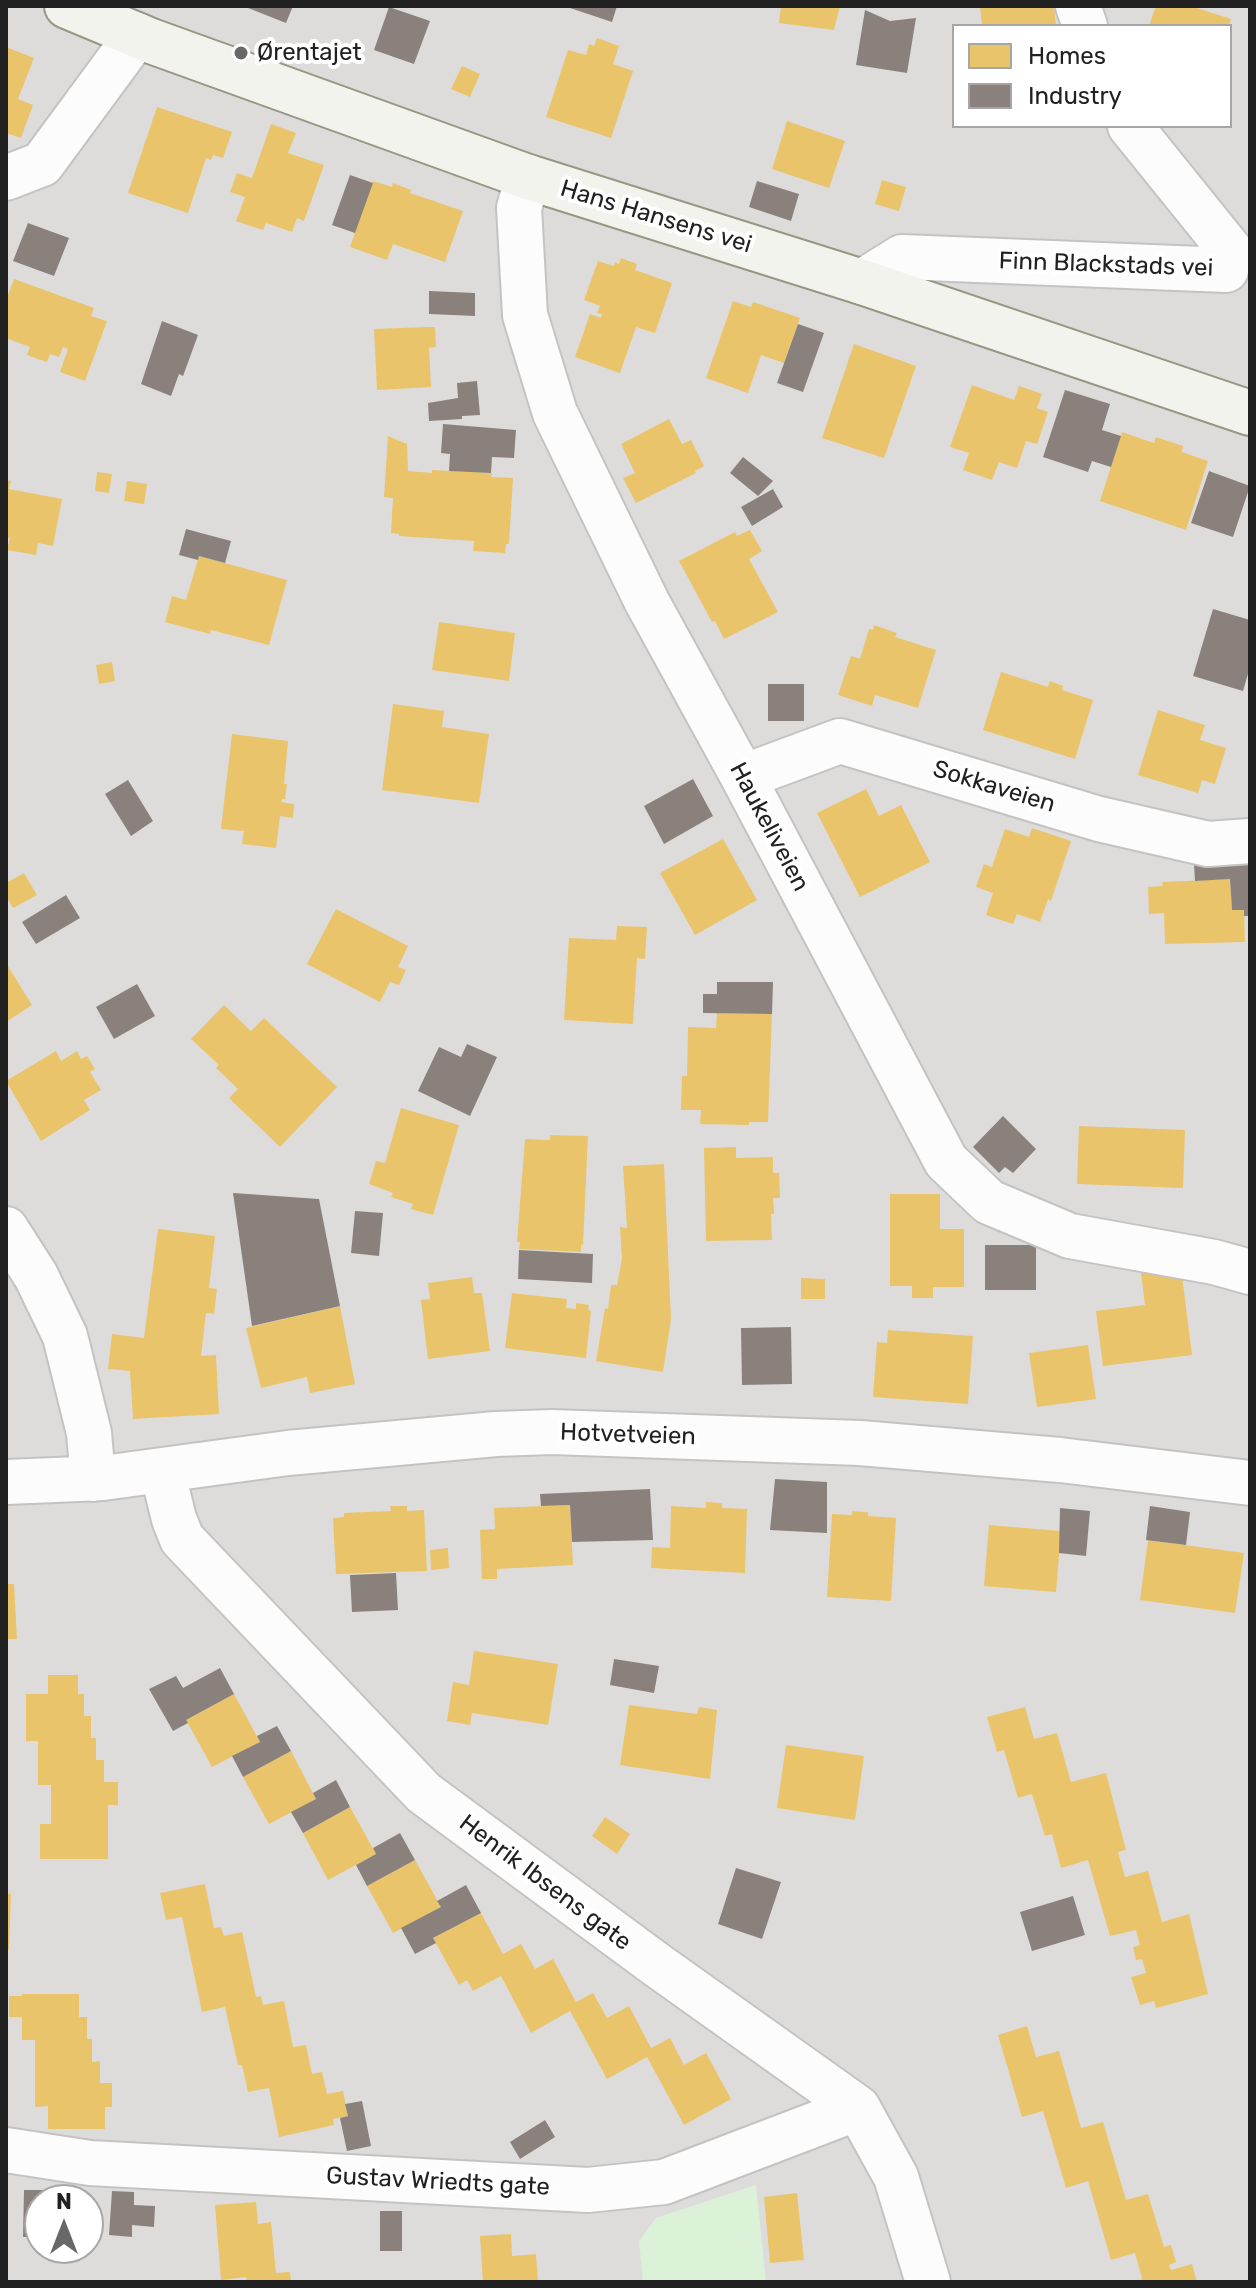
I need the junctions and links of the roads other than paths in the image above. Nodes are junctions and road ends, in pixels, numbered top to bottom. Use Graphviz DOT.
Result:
graph roads {
  1 [pos="67,6"];
  2 [pos="137,35"];
  3 [pos="1132,128"];
  4 [pos="528,177"];
  5 [pos="6,178"];
  6 [pos="1238,269"];
  7 [pos="862,282"];
  8 [pos="1250,413"];
  9 [pos="733,760"];
  10 [pos="1250,841"];
  11 [pos="6,1229"];
  12 [pos="1250,1272"];
  13 [pos="162,1470"];
  14 [pos="93,1479"];
  15 [pos="6,1482"];
  16 [pos="1250,1483"];
  17 [pos="858,2108"];
  18 [pos="6,2150"];
  19 [pos="928,2282"];
  1 -- 2 [label="main road, Hans Hansens vei"];
  2 -- 4 [label="main road, Hans Hansens vei"];
  2 -- 5 [label="street"];
  3 -- 6 [label="street, Finn Blackstads vei"];
  4 -- 7 [label="main road, Hans Hansens vei"];
  4 -- 9 [label="street, Haukeliveien"];
  6 -- 7 [label="street, Finn Blackstads vei"];
  7 -- 8 [label="main road, Hans Hansens vei"];
  9 -- 10 [label="street, Sokkaveien"];
  9 -- 12 [label="street, Haukeliveien"];
  11 -- 14 [label="street"];
  13 -- 14 [label="street, Hotvetveien"];
  13 -- 16 [label="street, Hotvetveien"];
  13 -- 17 [label="street, Henrik Ibsens gate"];
  14 -- 15 [label="street, Hotvetveien"];
  17 -- 18 [label="street, Gustav Wriedts gate"];
  17 -- 19 [label="street, Henrik Ibsens gate"];
}
